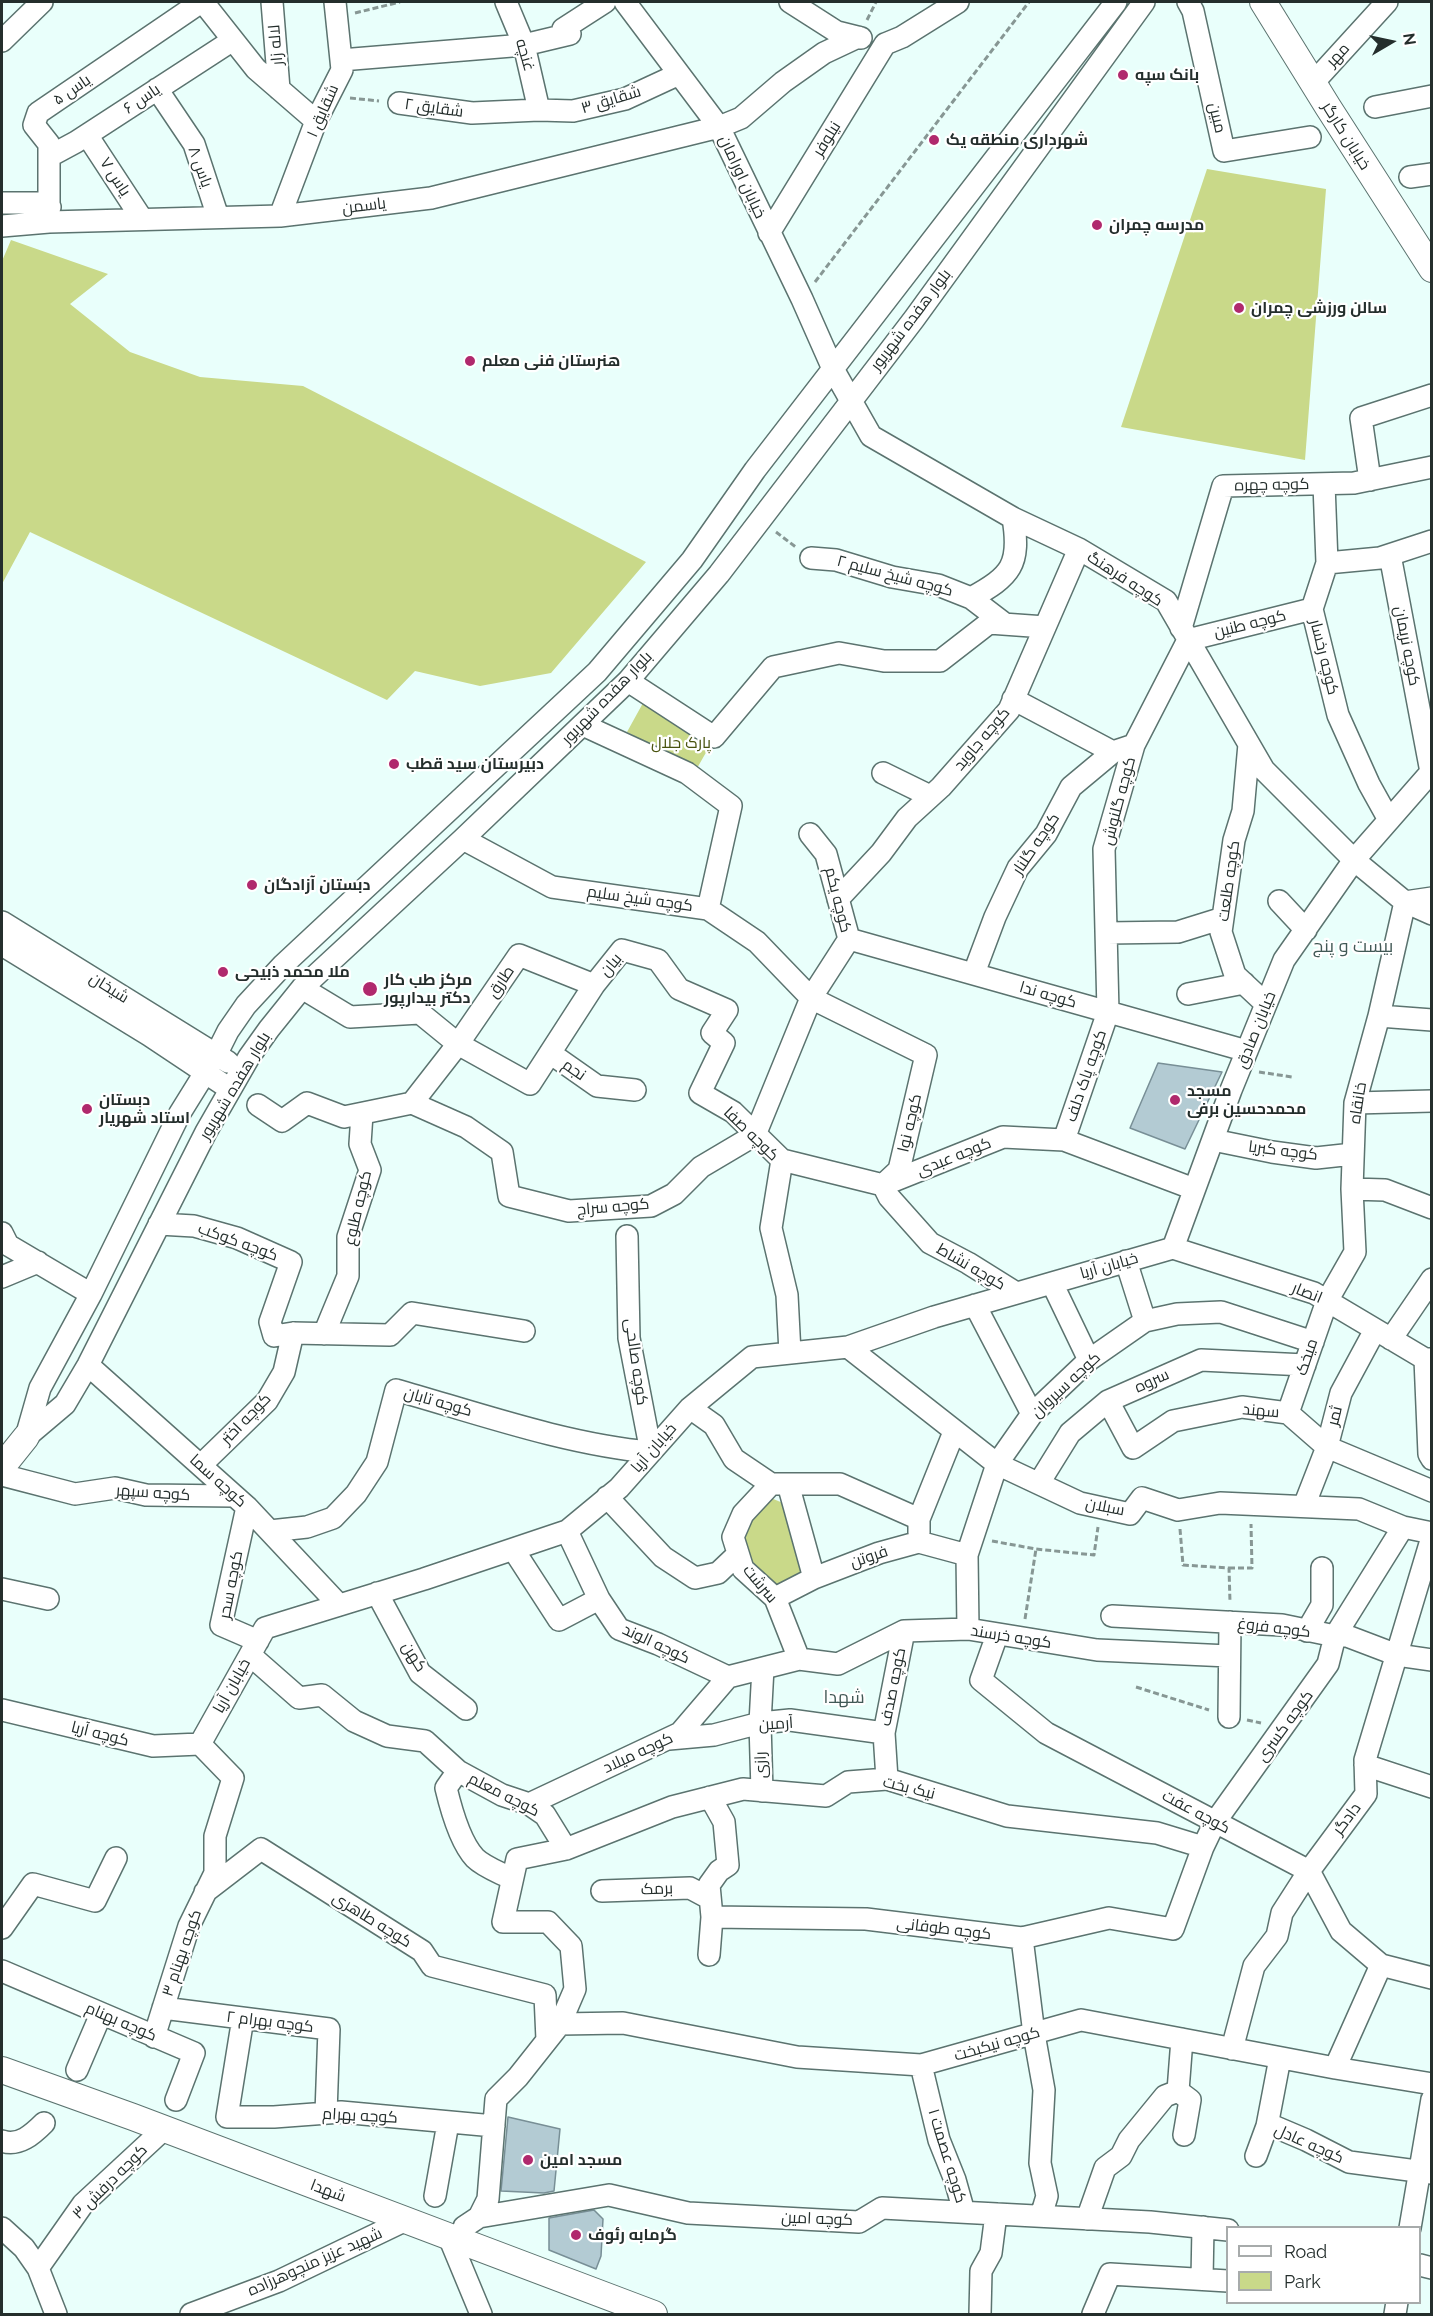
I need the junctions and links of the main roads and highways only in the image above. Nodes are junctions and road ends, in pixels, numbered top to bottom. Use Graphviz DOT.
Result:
graph roads {
  1 [pos="1263,2"];
  2 [pos="1431,267"];
  3 [pos="26,1437"];
  4 [pos="2,1467"];
  5 [pos="2,2070"];
  6 [pos="654,2314"];
  1 -- 2 [label="main road, خیابان کارگر"];
  3 -- 4 [label="main road, بلوار هفده شهریور"];
  5 -- 6 [label="main road, شهدا"];
}
